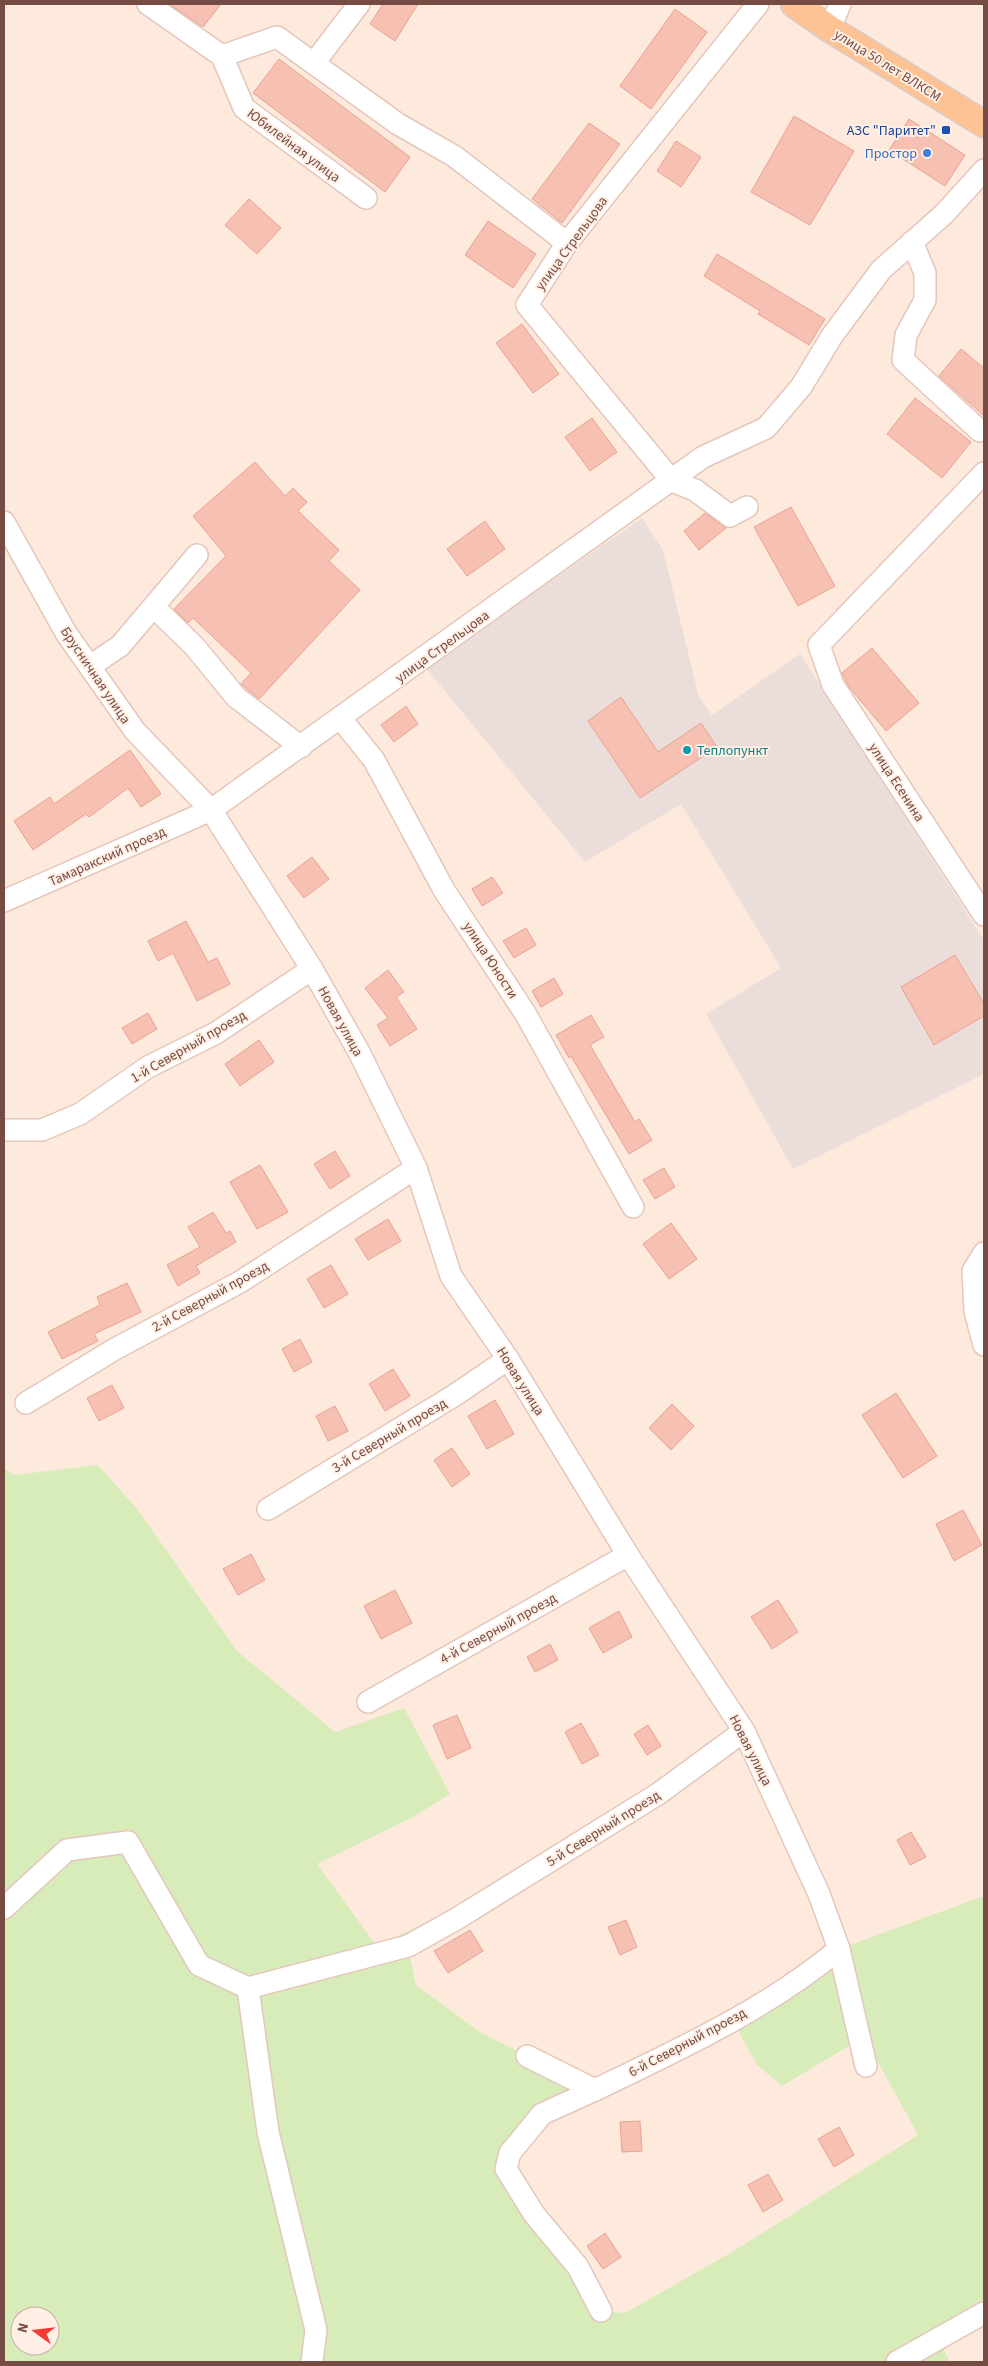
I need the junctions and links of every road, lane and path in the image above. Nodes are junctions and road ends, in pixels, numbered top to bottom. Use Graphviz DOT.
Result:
graph roads {
  1 [pos="148,4"];
  2 [pos="359,4"];
  3 [pos="758,4"];
  4 [pos="794,4"];
  5 [pos="840,4"];
  6 [pos="830,29"];
  7 [pos="222,56"];
  8 [pos="314,63"];
  9 [pos="984,124"];
  10 [pos="984,170"];
  11 [pos="366,198"];
  12 [pos="912,242"];
  13 [pos="568,244"];
  14 [pos="980,431"];
  15 [pos="984,473"];
  16 [pos="672,481"];
  17 [pos="747,507"];
  18 [pos="4,522"];
  19 [pos="197,555"];
  20 [pos="154,607"];
  21 [pos="90,666"];
  22 [pos="341,719"];
  23 [pos="301,747"];
  24 [pos="211,810"];
  25 [pos="4,901"];
  26 [pos="984,915"];
  27 [pos="312,969"];
  28 [pos="4,1130"];
  29 [pos="416,1168"];
  30 [pos="633,1207"];
  31 [pos="984,1254"];
  32 [pos="984,1345"];
  33 [pos="508,1359"];
  34 [pos="26,1403"];
  35 [pos="268,1509"];
  36 [pos="628,1555"];
  37 [pos="368,1702"];
  38 [pos="744,1731"];
  39 [pos="4,1908"];
  40 [pos="839,1948"];
  41 [pos="248,1988"];
  42 [pos="527,2056"];
  43 [pos="866,2066"];
  44 [pos="595,2090"];
  45 [pos="601,2311"];
  46 [pos="984,2313"];
  47 [pos="312,2362"];
  48 [pos="897,2362"];
  1 -- 7 [label="street"];
  2 -- 8 [label="street"];
  3 -- 13 [label="street, улица Стрельцова"];
  4 -- 6 [label="main road, улица 50 лет ВЛКСМ"];
  5 -- 6 [label="street"];
  6 -- 9 [label="main road, улица 50 лет ВЛКСМ"];
  7 -- 8 [label="street"];
  7 -- 11 [label="street, Юбилейная улица"];
  8 -- 13 [label="street"];
  10 -- 12 [label="street, улица Стрельцова"];
  12 -- 14 [label="street"];
  12 -- 16 [label="street, улица Стрельцова"];
  13 -- 16 [label="street, улица Стрельцова"];
  15 -- 26 [label="street, улица Есенина"];
  16 -- 17 [label="street"];
  16 -- 22 [label="street, улица Стрельцова"];
  18 -- 21 [label="street, Брусничная улица"];
  19 -- 20 [label="street"];
  20 -- 21 [label="street"];
  20 -- 23 [label="street"];
  21 -- 24 [label="street, Брусничная улица"];
  22 -- 23 [label="street, улица Стрельцова"];
  22 -- 30 [label="street, улица Юности"];
  23 -- 24 [label="street, улица Стрельцова"];
  24 -- 25 [label="street, Тамаракский проезд"];
  24 -- 27 [label="street, Новая улица"];
  27 -- 28 [label="street, 1-й Северный проезд"];
  27 -- 29 [label="street, Новая улица"];
  29 -- 33 [label="street, Новая улица"];
  29 -- 34 [label="street, 2-й Северный проезд"];
  31 -- 32 [label="street"];
  33 -- 35 [label="street, 3-й Северный проезд"];
  33 -- 36 [label="street, Новая улица"];
  36 -- 37 [label="street, 4-й Северный проезд"];
  36 -- 38 [label="street, Новая улица"];
  38 -- 40 [label="street, Новая улица"];
  38 -- 41 [label="street, 5-й Северный проезд"];
  39 -- 41 [label="street"];
  40 -- 43 [label="street, Новая улица"];
  40 -- 44 [label="street, 6-й Северный проезд"];
  41 -- 47 [label="street"];
  42 -- 44 [label="street"];
  44 -- 45 [label="street, 6-й Северный проезд"];
  46 -- 48 [label="street"];
}
